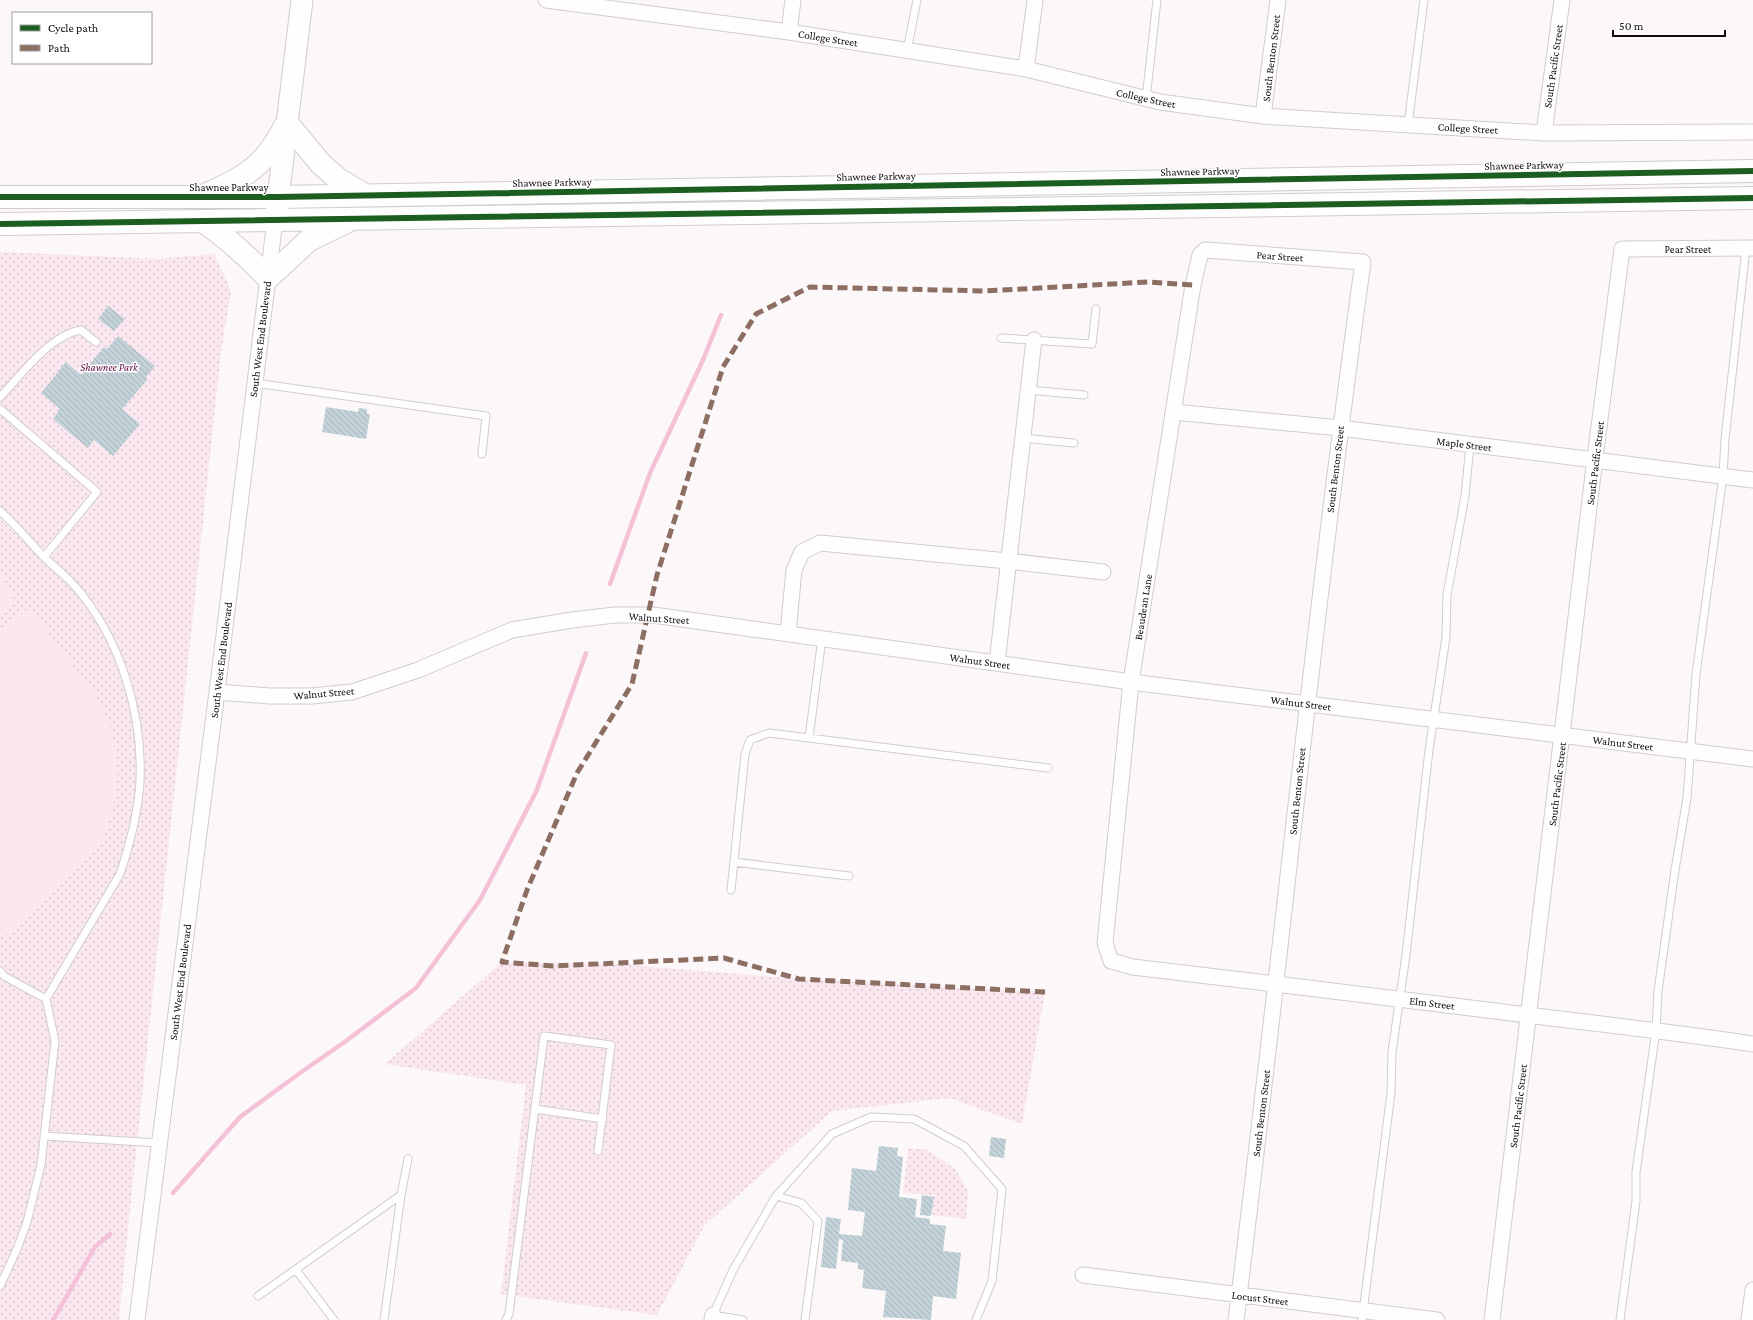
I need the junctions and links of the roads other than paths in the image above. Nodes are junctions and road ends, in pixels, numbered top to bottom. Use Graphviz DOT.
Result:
graph roads {
  1 [pos="302,0"];
  2 [pos="546,0"];
  3 [pos="793,0"];
  4 [pos="916,0"];
  5 [pos="1035,0"];
  6 [pos="1157,0"];
  7 [pos="1278,0"];
  8 [pos="1424,0"];
  9 [pos="1562,0"];
  10 [pos="789,32"];
  11 [pos="907,51"];
  12 [pos="1026,69"];
  13 [pos="1146,99"];
  14 [pos="1263,116"];
  15 [pos="287,123"];
  16 [pos="1408,125"];
  17 [pos="1753,132"];
  18 [pos="1544,133"];
  19 [pos="1753,171"];
  20 [pos="365,195"];
  21 [pos="0,197"];
  22 [pos="202,197"];
  23 [pos="278,197"];
  24 [pos="1753,198"];
  25 [pos="353,219"];
  26 [pos="275,220"];
  27 [pos="202,221"];
  28 [pos="0,224"];
  29 [pos="1749,248"];
  30 [pos="1622,249"];
  31 [pos="1200,255"];
  32 [pos="1363,262"];
  33 [pos="268,278"];
  34 [pos="1096,309"];
  35 [pos="1001,338"];
  36 [pos="1034,340"];
  37 [pos="96,342"];
  38 [pos="255,383"];
  39 [pos="1028,390"];
  40 [pos="1084,395"];
  41 [pos="0,397"];
  42 [pos="0,409"];
  43 [pos="1174,412"];
  44 [pos="1340,428"];
  45 [pos="1022,438"];
  46 [pos="1074,443"];
  47 [pos="1470,445"];
  48 [pos="482,454"];
  49 [pos="1595,461"];
  50 [pos="1723,476"];
  51 [pos="1753,480"];
  52 [pos="0,512"];
  53 [pos="44,557"];
  54 [pos="1008,561"];
  55 [pos="1104,572"];
  56 [pos="788,634"];
  57 [pos="822,638"];
  58 [pos="997,663"];
  59 [pos="1131,682"];
  60 [pos="218,692"];
  61 [pos="1307,704"];
  62 [pos="1435,720"];
  63 [pos="1563,736"];
  64 [pos="809,738"];
  65 [pos="1691,752"];
  66 [pos="1753,759"];
  67 [pos="1048,768"];
  68 [pos="734,862"];
  69 [pos="849,876"];
  70 [pos="731,890"];
  71 [pos="1111,961"];
  72 [pos="0,971"];
  73 [pos="1276,983"];
  74 [pos="46,999"];
  75 [pos="1400,999"];
  76 [pos="1529,1015"];
  77 [pos="1656,1030"];
  78 [pos="1753,1044"];
  79 [pos="536,1108"];
  80 [pos="603,1119"];
  81 [pos="44,1136"];
  82 [pos="159,1143"];
  83 [pos="598,1151"];
  84 [pos="408,1159"];
  85 [pos="401,1195"];
  86 [pos="776,1196"];
  87 [pos="296,1270"];
  88 [pos="1083,1275"];
  89 [pos="0,1286"];
  90 [pos="1753,1290"];
  91 [pos="1239,1295"];
  92 [pos="258,1296"];
  93 [pos="1362,1315"];
  94 [pos="712,1317"];
  95 [pos="137,1320"];
  96 [pos="334,1320"];
  97 [pos="384,1320"];
  98 [pos="506,1320"];
  99 [pos="743,1320"];
  100 [pos="805,1320"];
  101 [pos="976,1320"];
  102 [pos="1236,1320"];
  103 [pos="1437,1320"];
  104 [pos="1492,1320"];
  105 [pos="1620,1320"];
  106 [pos="1749,1320"];
  1 -- 15 [label="street, South West End Boulevard"];
  2 -- 10 [label="street, College Street"];
  3 -- 10 [label="street"];
  4 -- 11 [label="lane"];
  5 -- 12 [label="street"];
  6 -- 13 [label="lane"];
  7 -- 14 [label="street, South Benton Street"];
  8 -- 16 [label="lane"];
  9 -- 18 [label="street, South Pacific Street"];
  10 -- 11 [label="street, College Street"];
  11 -- 12 [label="street, College Street"];
  12 -- 13 [label="street, College Street"];
  13 -- 14 [label="street, College Street"];
  14 -- 16 [label="street, College Street"];
  15 -- 20 [label="highway"];
  15 -- 22 [label="highway"];
  15 -- 23 [label="street, South West End Boulevard"];
  16 -- 18 [label="street, College Street"];
  17 -- 18 [label="street, College Street"];
  19 -- 20 [label="highway, Shawnee Parkway"];
  20 -- 23 [label="highway, Shawnee Parkway"];
  21 -- 22 [label="highway, Shawnee Parkway"];
  22 -- 23 [label="highway, Shawnee Parkway"];
  23 -- 26 [label="street, South West End Boulevard"];
  24 -- 25 [label="highway"];
  25 -- 26 [label="highway"];
  25 -- 33 [label="highway"];
  26 -- 27 [label="highway"];
  26 -- 33 [label="street, South West End Boulevard"];
  27 -- 28 [label="highway"];
  27 -- 33 [label="highway"];
  29 -- 30 [label="street, Pear Street"];
  29 -- 50 [label="lane"];
  30 -- 49 [label="street, South Pacific Street"];
  31 -- 32 [label="street, Pear Street"];
  31 -- 43 [label="street, Beaudean Lane"];
  32 -- 44 [label="street, South Benton Street"];
  33 -- 38 [label="street, South West End Boulevard"];
  34 -- 36 [label="lane"];
  35 -- 36 [label="lane"];
  36 -- 39 [label="street"];
  37 -- 41 [label="lane"];
  38 -- 48 [label="lane"];
  38 -- 60 [label="street, South West End Boulevard"];
  39 -- 40 [label="lane"];
  39 -- 45 [label="street"];
  42 -- 53 [label="lane"];
  43 -- 44 [label="street, Maple Street"];
  43 -- 59 [label="street, Beaudean Lane"];
  44 -- 47 [label="street, Maple Street"];
  44 -- 61 [label="street, South Benton Street"];
  45 -- 46 [label="lane"];
  45 -- 54 [label="street"];
  47 -- 49 [label="street, Maple Street"];
  47 -- 62 [label="lane"];
  49 -- 50 [label="street, Maple Street"];
  49 -- 63 [label="street, South Pacific Street"];
  50 -- 51 [label="street, Maple Street"];
  50 -- 65 [label="lane"];
  52 -- 53 [label="lane"];
  53 -- 74 [label="lane"];
  54 -- 55 [label="street"];
  54 -- 56 [label="street"];
  54 -- 58 [label="street"];
  56 -- 57 [label="street, Walnut Street"];
  56 -- 60 [label="street, Walnut Street"];
  57 -- 58 [label="street, Walnut Street"];
  57 -- 64 [label="lane"];
  58 -- 59 [label="street, Walnut Street"];
  59 -- 61 [label="street, Walnut Street"];
  59 -- 71 [label="street, Beaudean Lane"];
  60 -- 82 [label="street, South West End Boulevard"];
  61 -- 62 [label="street, Walnut Street"];
  61 -- 73 [label="street, South Benton Street"];
  62 -- 63 [label="street, Walnut Street"];
  62 -- 75 [label="lane"];
  63 -- 65 [label="street, Walnut Street"];
  63 -- 76 [label="street, South Pacific Street"];
  64 -- 67 [label="lane"];
  64 -- 68 [label="lane"];
  65 -- 66 [label="street, Walnut Street"];
  65 -- 77 [label="lane"];
  68 -- 69 [label="lane"];
  68 -- 70 [label="lane"];
  71 -- 73 [label="street, Elm Street"];
  72 -- 74 [label="lane"];
  73 -- 75 [label="street, Elm Street"];
  73 -- 91 [label="street, South Benton Street"];
  74 -- 81 [label="lane"];
  75 -- 76 [label="street, Elm Street"];
  75 -- 93 [label="lane"];
  76 -- 77 [label="street, Elm Street"];
  76 -- 104 [label="street, South Pacific Street"];
  77 -- 78 [label="street, Elm Street"];
  77 -- 105 [label="lane"];
  79 -- 80 [label="lane"];
  79 -- 80 [label="lane"];
  79 -- 98 [label="lane"];
  80 -- 83 [label="lane"];
  81 -- 82 [label="lane"];
  81 -- 89 [label="lane"];
  82 -- 95 [label="street, South West End Boulevard"];
  84 -- 85 [label="lane"];
  85 -- 87 [label="lane"];
  85 -- 97 [label="lane"];
  86 -- 94 [label="lane"];
  86 -- 100 [label="lane"];
  86 -- 101 [label="lane"];
  87 -- 92 [label="lane"];
  87 -- 96 [label="lane"];
  88 -- 91 [label="street, Locust Street"];
  90 -- 106 [label="street"];
  91 -- 93 [label="street, Locust Street"];
  91 -- 102 [label="street, South Benton Street"];
  93 -- 103 [label="street, Locust Street"];
  94 -- 99 [label="lane"];
}
